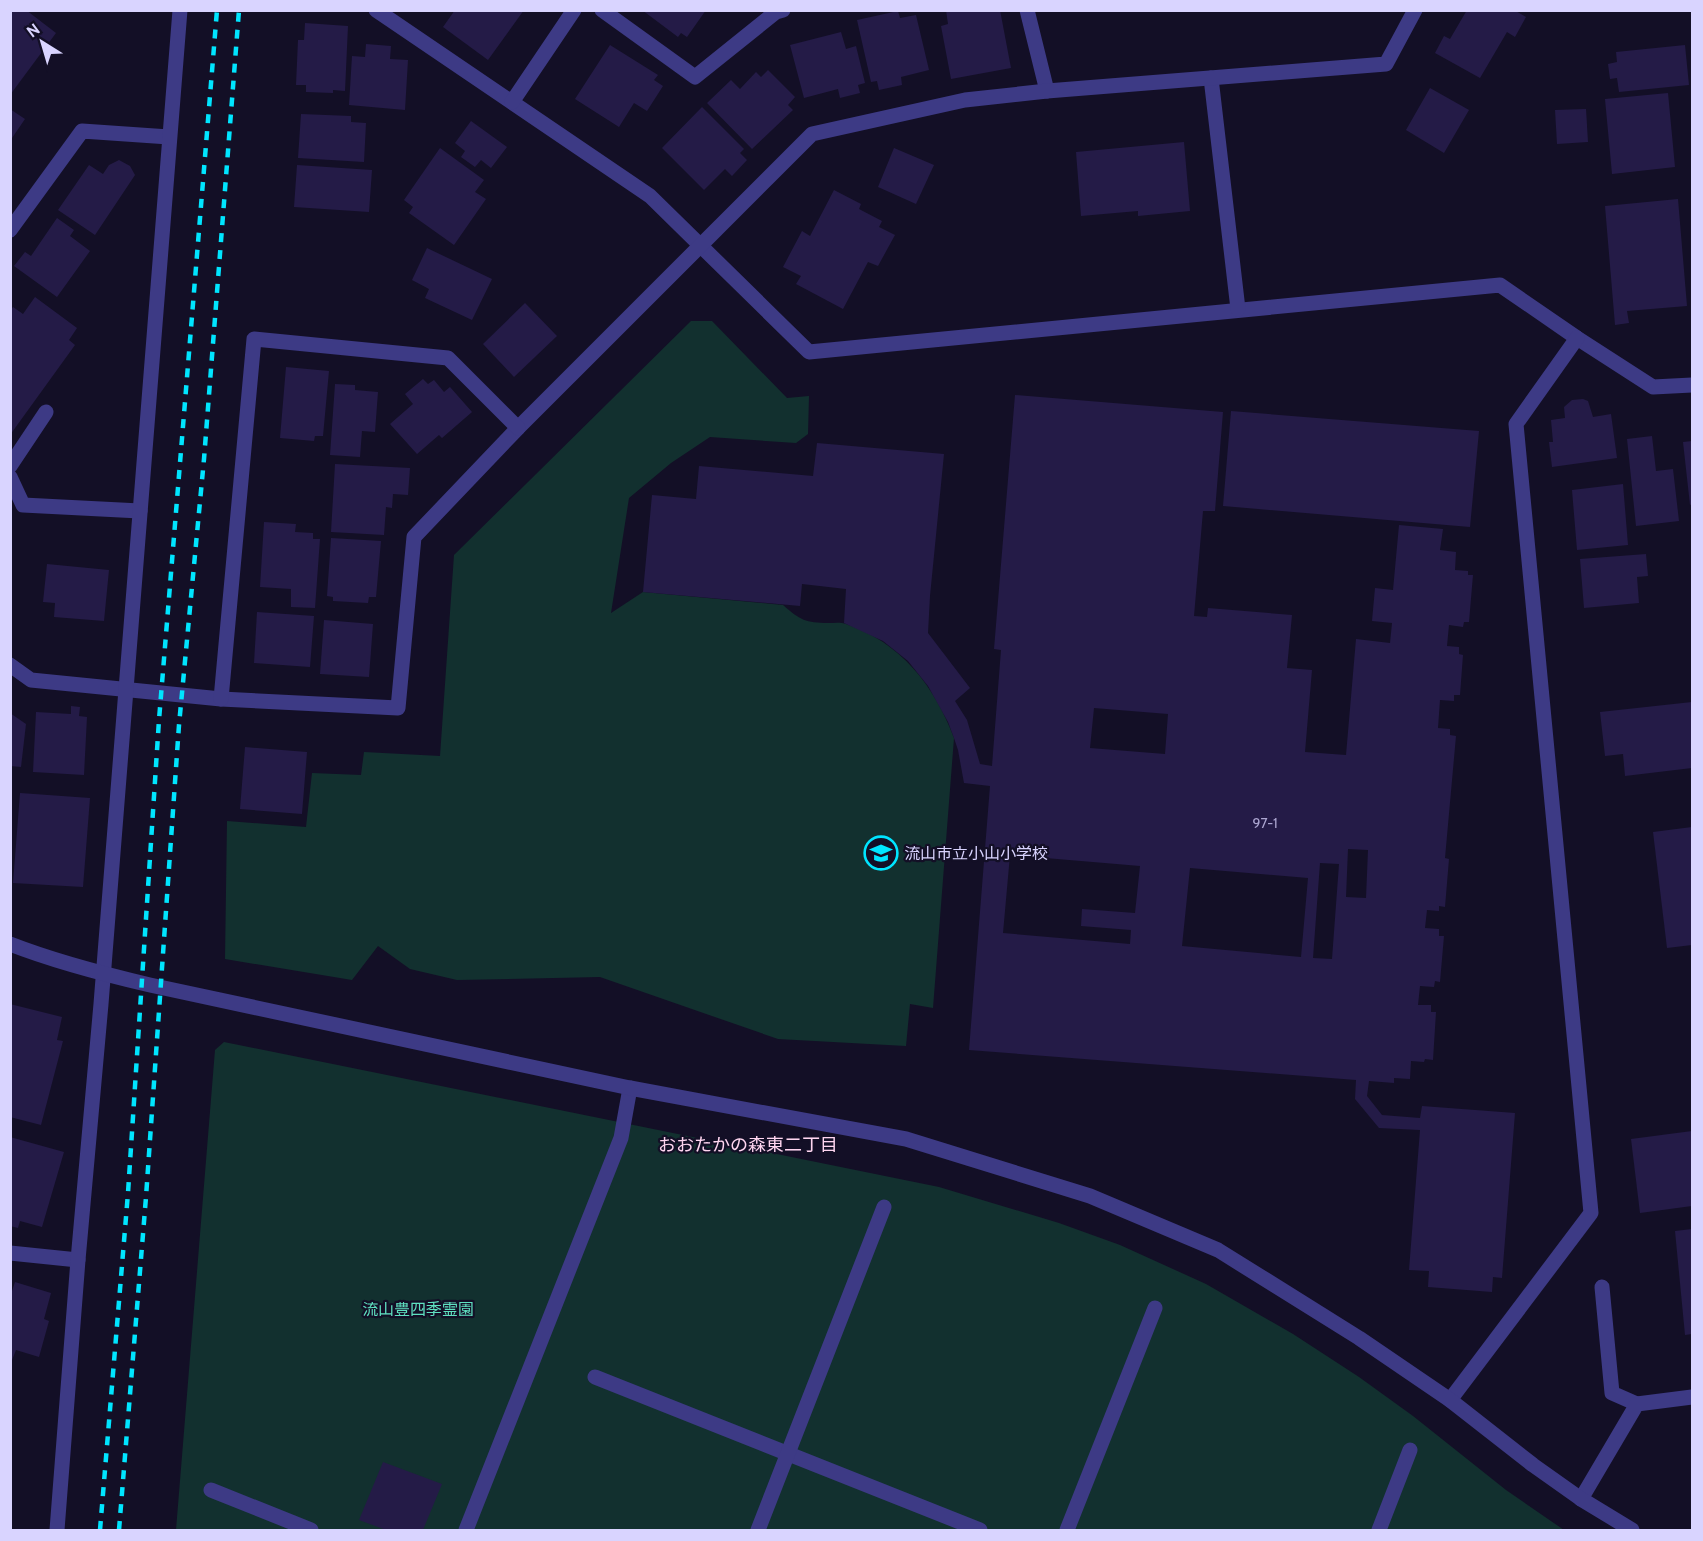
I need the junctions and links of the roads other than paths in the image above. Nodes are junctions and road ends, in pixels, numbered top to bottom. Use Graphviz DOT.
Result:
graph roads {
  1 [pos="180,10"];
  2 [pos="376,10"];
  3 [pos="574,10"];
  4 [pos="602,10"];
  5 [pos="783,10"];
  6 [pos="1027,10"];
  7 [pos="1415,10"];
  8 [pos="1211,78"];
  9 [pos="1047,91"];
  10 [pos="512,102"];
  11 [pos="169,137"];
  12 [pos="10,230"];
  13 [pos="701,246"];
  14 [pos="1238,309"];
  15 [pos="1577,339"];
  16 [pos="1692,385"];
  17 [pos="46,412"];
  18 [pos="518,428"];
  19 [pos="10,466"];
  20 [pos="10,477"];
  21 [pos="140,511"];
  22 [pos="10,665"];
  23 [pos="126,688"];
  24 [pos="221,699"];
  25 [pos="10,944"];
  26 [pos="103,974"];
  27 [pos="630,1088"];
  28 [pos="884,1207"];
  29 [pos="10,1253"];
  30 [pos="78,1260"];
  31 [pos="1602,1287"];
  32 [pos="1155,1308"];
  33 [pos="595,1377"];
  34 [pos="1692,1397"];
  35 [pos="1450,1400"];
  36 [pos="1637,1404"];
  37 [pos="1410,1450"];
  38 [pos="788,1455"];
  39 [pos="211,1490"];
  40 [pos="1581,1499"];
  41 [pos="57,1530"];
  42 [pos="311,1530"];
  43 [pos="466,1530"];
  44 [pos="758,1530"];
  45 [pos="980,1530"];
  46 [pos="1067,1530"];
  47 [pos="1379,1530"];
  48 [pos="1632,1530"];
  1 -- 11 [label="street"];
  2 -- 10 [label="street"];
  3 -- 10 [label="street"];
  4 -- 5 [label="street"];
  6 -- 9 [label="street"];
  7 -- 8 [label="street"];
  8 -- 9 [label="street"];
  8 -- 14 [label="street"];
  9 -- 13 [label="street"];
  10 -- 13 [label="street"];
  11 -- 12 [label="street"];
  11 -- 21 [label="street"];
  13 -- 14 [label="street"];
  13 -- 18 [label="street"];
  14 -- 15 [label="street"];
  15 -- 16 [label="street"];
  15 -- 35 [label="street"];
  17 -- 19 [label="street"];
  18 -- 24 [label="street"];
  18 -- 24 [label="street"];
  20 -- 21 [label="street"];
  21 -- 23 [label="street"];
  22 -- 23 [label="street"];
  23 -- 24 [label="street"];
  23 -- 26 [label="street"];
  25 -- 26 [label="street"];
  26 -- 27 [label="street"];
  26 -- 30 [label="street"];
  27 -- 35 [label="street"];
  27 -- 43 [label="street"];
  28 -- 38 [label="street"];
  29 -- 30 [label="street"];
  30 -- 41 [label="street"];
  31 -- 36 [label="street"];
  32 -- 46 [label="street"];
  33 -- 38 [label="street"];
  34 -- 36 [label="street"];
  35 -- 40 [label="street"];
  36 -- 40 [label="street"];
  37 -- 47 [label="street"];
  38 -- 44 [label="street"];
  38 -- 45 [label="street"];
  39 -- 42 [label="street"];
  40 -- 48 [label="street"];
}
